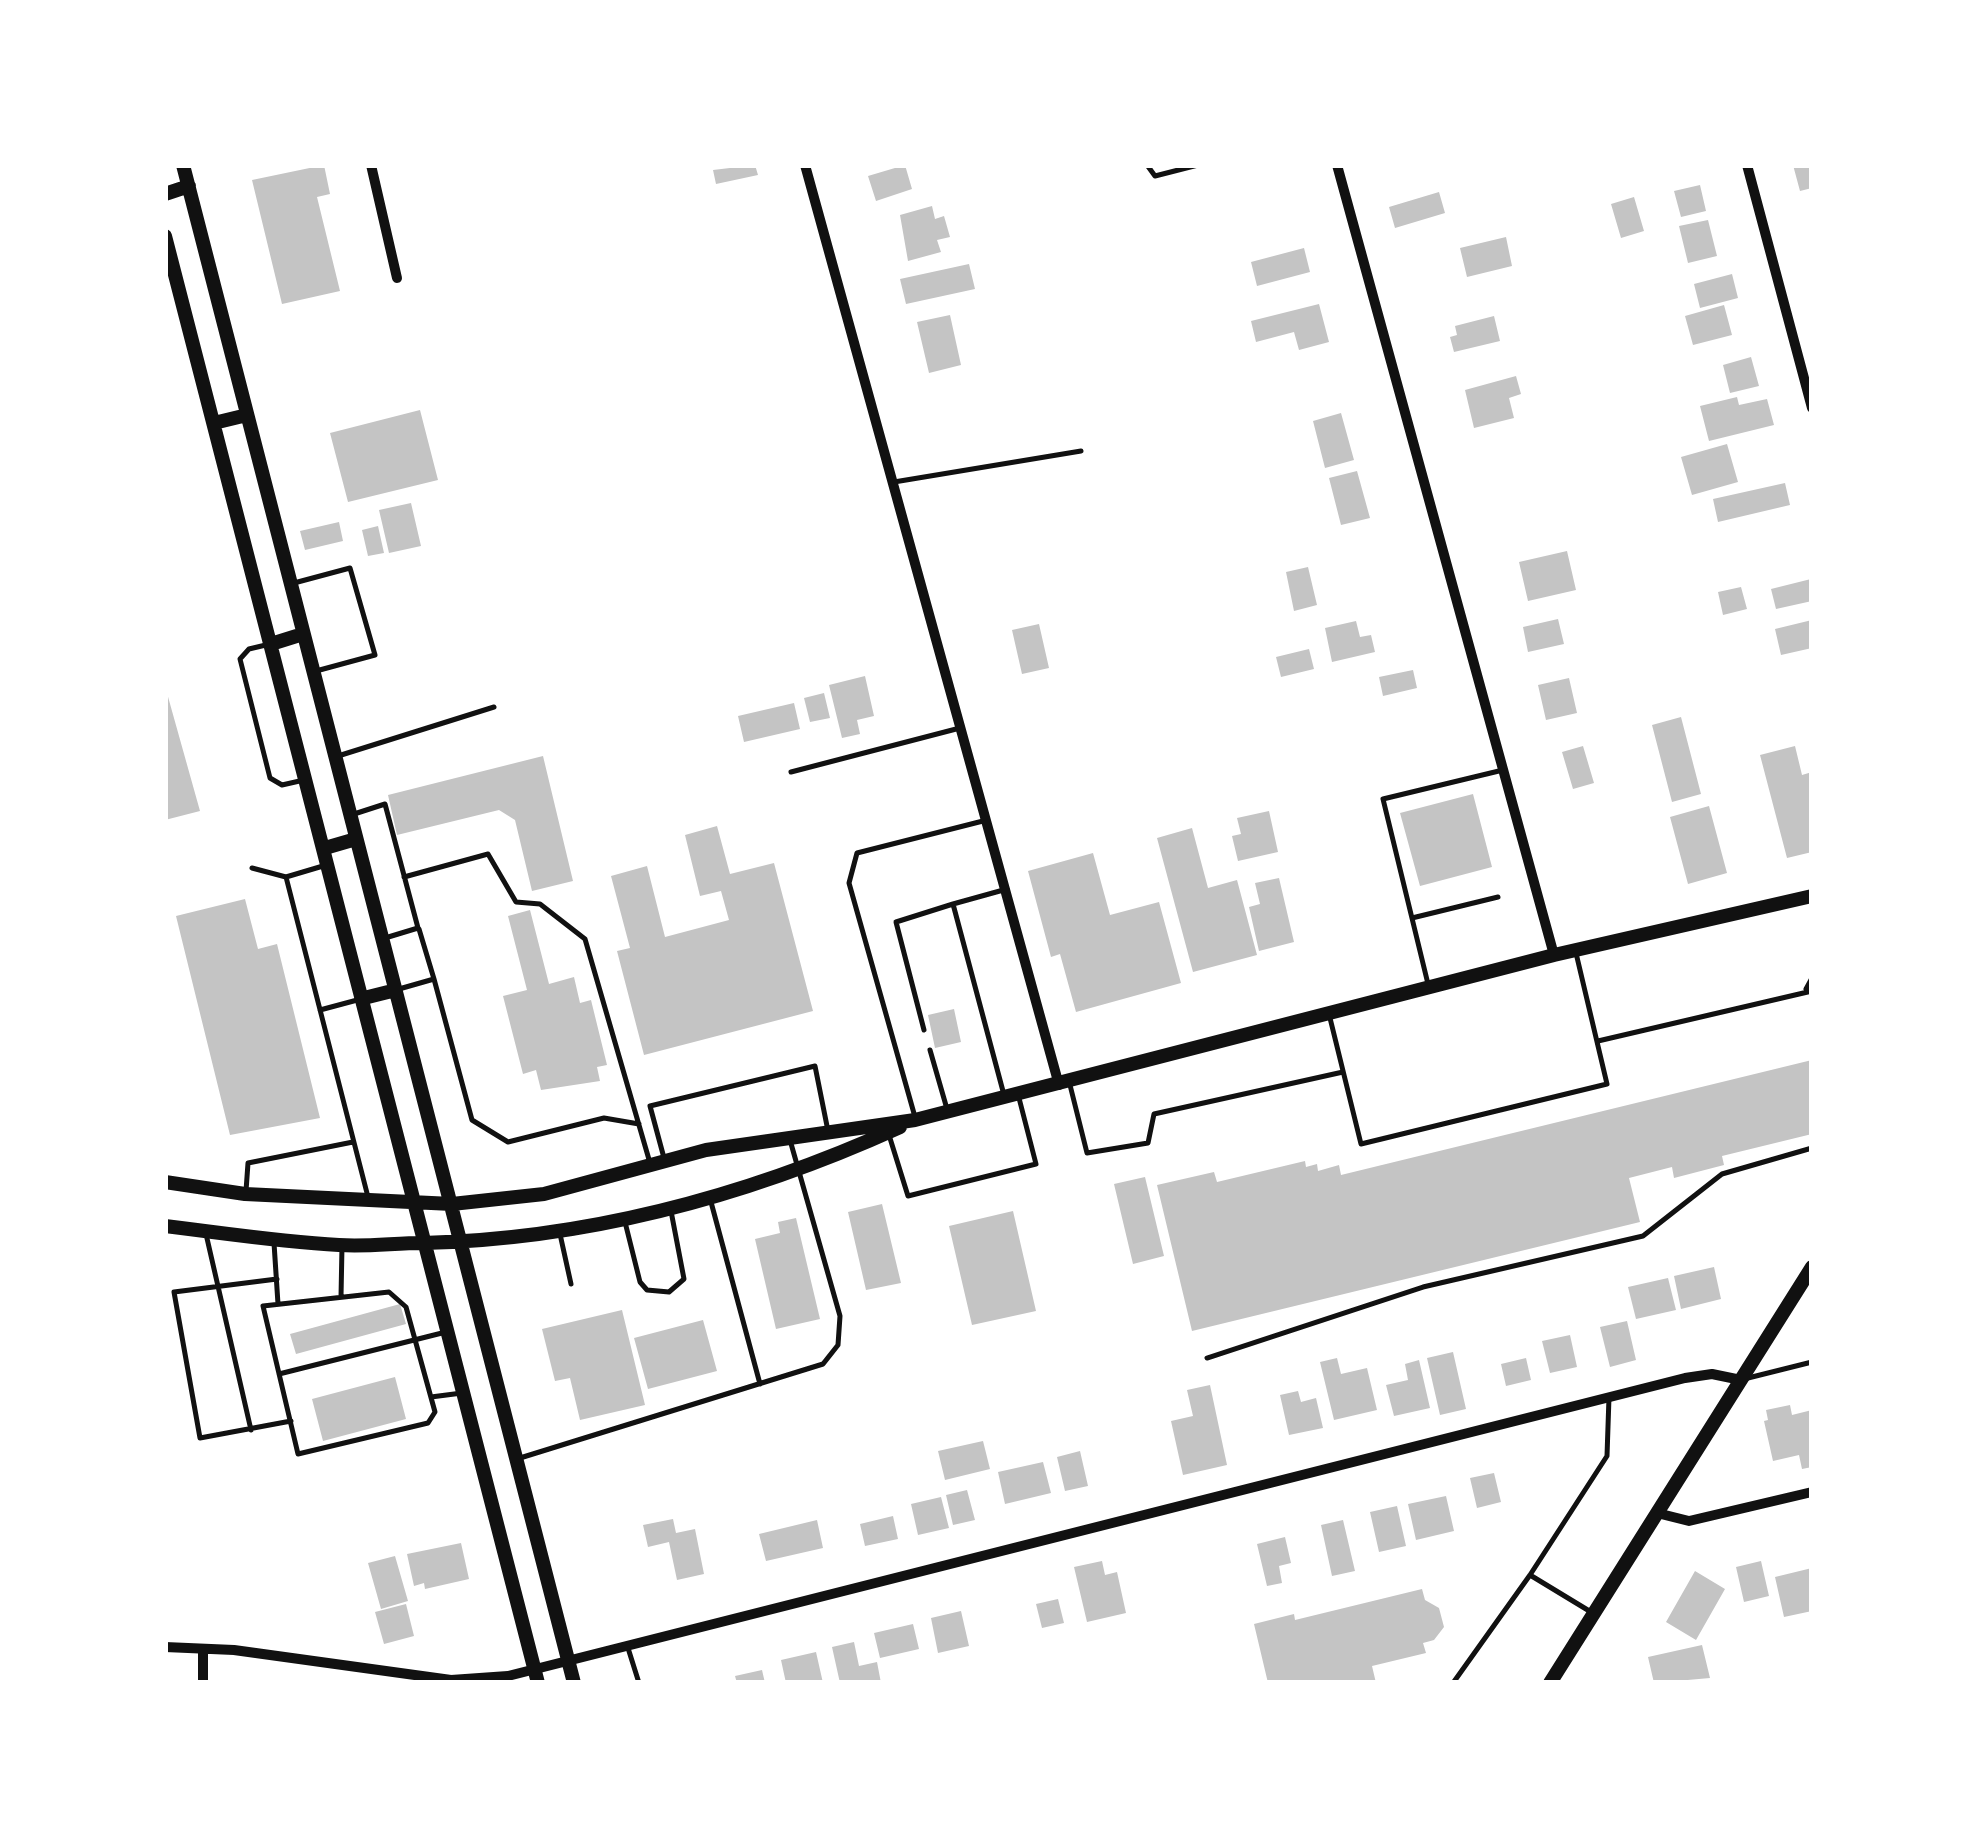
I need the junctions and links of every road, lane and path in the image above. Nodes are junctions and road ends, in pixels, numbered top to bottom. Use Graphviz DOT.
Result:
graph roads {
  1 [pos="184,165"];
  2 [pos="371,165"];
  3 [pos="804,165"];
  4 [pos="1147,165"];
  5 [pos="1198,165"];
  6 [pos="1337,165"];
  7 [pos="1747,165"];
  8 [pos="189,186"];
  9 [pos="165,194"];
  10 [pos="165,236"];
  11 [pos="397,278"];
  12 [pos="1812,408"];
  13 [pos="248,416"];
  14 [pos="214,423"];
  15 [pos="1081,451"];
  16 [pos="894,482"];
  17 [pos="291,584"];
  18 [pos="304,634"];
  19 [pos="271,644"];
  20 [pos="313,672"];
  21 [pos="494,708"];
  22 [pos="963,728"];
  23 [pos="335,757"];
  24 [pos="1503,770"];
  25 [pos="791,772"];
  26 [pos="306,779"];
  27 [pos="350,815"];
  28 [pos="988,819"];
  29 [pos="356,839"];
  30 [pos="324,848"];
  31 [pos="329,865"];
  32 [pos="252,868"];
  33 [pos="286,877"];
  34 [pos="404,877"];
  35 [pos="1008,889"];
  36 [pos="1498,897"];
  37 [pos="1811,900"];
  38 [pos="953,904"];
  39 [pos="1412,918"];
  40 [pos="418,928"];
  41 [pos="382,939"];
  42 [pos="1576,950"];
  43 [pos="1554,955"];
  44 [pos="1812,978"];
  45 [pos="434,979"];
  46 [pos="1429,987"];
  47 [pos="396,990"];
  48 [pos="1809,990"];
  49 [pos="364,998"];
  50 [pos="320,1010"];
  51 [pos="1328,1012"];
  52 [pos="924,1030"];
  53 [pos="1598,1041"];
  54 [pos="930,1050"];
  55 [pos="1343,1072"];
  56 [pos="1064,1084"];
  57 [pos="1012,1096"];
  58 [pos="948,1112"];
  59 [pos="916,1120"];
  60 [pos="639,1124"];
  61 [pos="828,1132"];
  62 [pos="888,1132"];
  63 [pos="789,1137"];
  64 [pos="353,1142"];
  65 [pos="1812,1148"];
  66 [pos="658,1163"];
  67 [pos="800,1171"];
  68 [pos="165,1182"];
  69 [pos="245,1194"];
  70 [pos="710,1199"];
  71 [pos="368,1200"];
  72 [pos="417,1203"];
  73 [pos="452,1204"];
  74 [pos="670,1208"];
  75 [pos="624,1218"];
  76 [pos="165,1226"];
  77 [pos="205,1231"];
  78 [pos="560,1232"];
  79 [pos="273,1238"];
  80 [pos="427,1242"];
  81 [pos="461,1243"];
  82 [pos="342,1246"];
  83 [pos="1812,1267"];
  84 [pos="277,1279"];
  85 [pos="572,1284"];
  86 [pos="218,1286"];
  87 [pos="341,1298"];
  88 [pos="278,1304"];
  89 [pos="449,1332"];
  90 [pos="416,1342"];
  91 [pos="1207,1358"];
  92 [pos="1812,1362"];
  93 [pos="279,1374"];
  94 [pos="1741,1380"];
  95 [pos="760,1385"];
  96 [pos="465,1392"];
  97 [pos="431,1397"];
  98 [pos="1609,1397"];
  99 [pos="291,1421"];
  100 [pos="251,1430"];
  101 [pos="516,1459"];
  102 [pos="1812,1492"];
  103 [pos="1658,1513"];
  104 [pos="1530,1574"];
  105 [pos="1594,1614"];
  106 [pos="165,1647"];
  107 [pos="628,1648"];
  108 [pos="203,1649"];
  109 [pos="569,1663"];
  110 [pos="536,1677"];
  111 [pos="202,1683"];
  112 [pos="574,1683"];
  113 [pos="639,1683"];
  114 [pos="1453,1683"];
  115 [pos="1550,1683"];
  1 -- 8 [label="main road"];
  2 -- 11 [label="street"];
  3 -- 16 [label="street"];
  4 -- 5 [label="lane"];
  6 -- 24 [label="street"];
  7 -- 12 [label="street"];
  8 -- 9 [label="main road"];
  8 -- 13 [label="main road"];
  10 -- 14 [label="main road"];
  13 -- 14 [label="main road"];
  13 -- 17 [label="main road"];
  14 -- 19 [label="main road"];
  15 -- 16 [label="lane"];
  16 -- 22 [label="street"];
  17 -- 18 [label="main road"];
  17 -- 20 [label="lane"];
  18 -- 19 [label="main road"];
  18 -- 20 [label="main road"];
  19 -- 26 [label="main road"];
  19 -- 26 [label="lane"];
  20 -- 23 [label="main road"];
  21 -- 23 [label="lane"];
  22 -- 25 [label="lane"];
  22 -- 28 [label="street"];
  23 -- 27 [label="main road"];
  24 -- 39 [label="lane"];
  24 -- 43 [label="street"];
  26 -- 30 [label="main road"];
  27 -- 29 [label="main road"];
  27 -- 34 [label="lane"];
  28 -- 35 [label="street"];
  28 -- 59 [label="lane"];
  29 -- 30 [label="main road"];
  29 -- 41 [label="main road"];
  30 -- 31 [label="main road"];
  31 -- 33 [label="lane"];
  31 -- 49 [label="main road"];
  32 -- 33 [label="lane"];
  33 -- 50 [label="lane"];
  34 -- 40 [label="lane"];
  34 -- 60 [label="lane"];
  35 -- 38 [label="lane"];
  35 -- 56 [label="street"];
  36 -- 39 [label="lane"];
  37 -- 42 [label="main road"];
  38 -- 52 [label="lane"];
  38 -- 57 [label="lane"];
  39 -- 46 [label="lane"];
  40 -- 41 [label="lane"];
  40 -- 45 [label="lane"];
  41 -- 47 [label="main road"];
  42 -- 43 [label="main road"];
  42 -- 53 [label="lane"];
  43 -- 46 [label="main road"];
  44 -- 48 [label="lane"];
  45 -- 47 [label="lane"];
  45 -- 60 [label="lane"];
  46 -- 51 [label="main road"];
  47 -- 49 [label="main road"];
  47 -- 73 [label="main road"];
  48 -- 53 [label="lane"];
  49 -- 50 [label="lane"];
  49 -- 72 [label="main road"];
  50 -- 64 [label="lane"];
  51 -- 55 [label="lane"];
  51 -- 56 [label="main road"];
  53 -- 55 [label="lane"];
  54 -- 58 [label="lane"];
  55 -- 56 [label="lane"];
  56 -- 57 [label="main road"];
  57 -- 58 [label="main road"];
  57 -- 62 [label="lane"];
  58 -- 59 [label="main road"];
  59 -- 61 [label="main road"];
  59 -- 62 [label="main road"];
  60 -- 66 [label="lane"];
  61 -- 63 [label="main road"];
  61 -- 66 [label="lane"];
  62 -- 67 [label="main road"];
  63 -- 66 [label="main road"];
  63 -- 67 [label="lane"];
  64 -- 69 [label="lane"];
  64 -- 71 [label="lane"];
  65 -- 91 [label="lane"];
  66 -- 73 [label="main road"];
  67 -- 70 [label="main road"];
  67 -- 95 [label="lane"];
  68 -- 69 [label="main road"];
  69 -- 71 [label="main road"];
  70 -- 74 [label="main road"];
  70 -- 95 [label="lane"];
  71 -- 72 [label="main road"];
  72 -- 73 [label="main road"];
  72 -- 80 [label="main road"];
  73 -- 81 [label="main road"];
  74 -- 75 [label="main road"];
  74 -- 75 [label="lane"];
  75 -- 78 [label="main road"];
  76 -- 77 [label="main road"];
  77 -- 79 [label="main road"];
  77 -- 86 [label="lane"];
  78 -- 81 [label="main road"];
  78 -- 85 [label="lane"];
  79 -- 82 [label="main road"];
  79 -- 84 [label="lane"];
  80 -- 81 [label="main road"];
  80 -- 82 [label="main road"];
  80 -- 89 [label="main road"];
  81 -- 101 [label="main road"];
  82 -- 87 [label="lane"];
  83 -- 94 [label="main road"];
  84 -- 86 [label="lane"];
  84 -- 88 [label="lane"];
  86 -- 100 [label="lane"];
  86 -- 100 [label="lane"];
  87 -- 88 [label="lane"];
  87 -- 90 [label="lane"];
  88 -- 93 [label="lane"];
  89 -- 90 [label="lane"];
  89 -- 96 [label="main road"];
  90 -- 93 [label="lane"];
  90 -- 97 [label="lane"];
  92 -- 94 [label="lane"];
  93 -- 99 [label="lane"];
  94 -- 98 [label="street"];
  94 -- 103 [label="main road"];
  95 -- 101 [label="lane"];
  96 -- 97 [label="lane"];
  96 -- 110 [label="main road"];
  97 -- 99 [label="lane"];
  98 -- 104 [label="lane"];
  98 -- 107 [label="street"];
  99 -- 100 [label="lane"];
  101 -- 109 [label="main road"];
  102 -- 103 [label="street"];
  103 -- 105 [label="main road"];
  104 -- 105 [label="lane"];
  104 -- 114 [label="lane"];
  105 -- 115 [label="main road"];
  106 -- 108 [label="street"];
  107 -- 109 [label="street"];
  107 -- 113 [label="lane"];
  108 -- 110 [label="street"];
  108 -- 111 [label="street"];
  109 -- 110 [label="street"];
  109 -- 112 [label="main road"];
}
